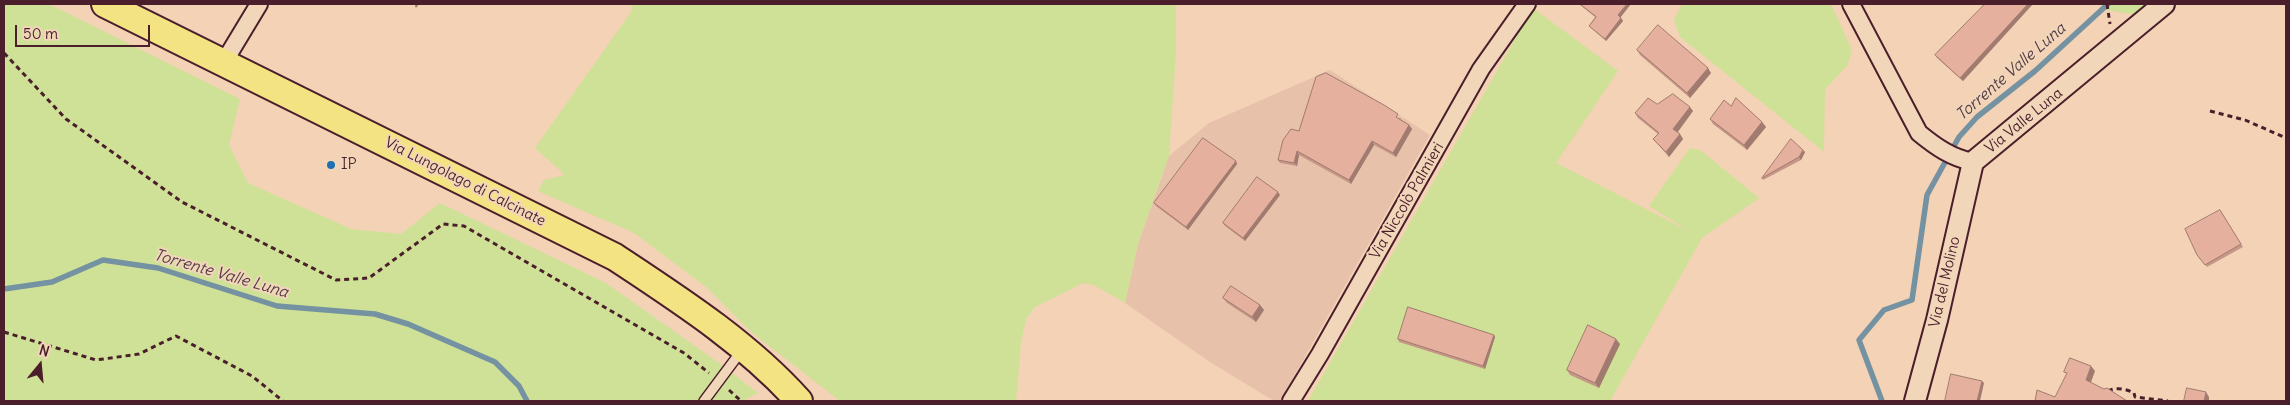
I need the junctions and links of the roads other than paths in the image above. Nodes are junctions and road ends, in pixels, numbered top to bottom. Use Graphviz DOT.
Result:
graph roads {
  1 [pos="105,4"];
  2 [pos="259,4"];
  3 [pos="1528,4"];
  4 [pos="1851,4"];
  5 [pos="2164,4"];
  6 [pos="224,62"];
  7 [pos="1966,161"];
  8 [pos="744,348"];
  9 [pos="704,401"];
  10 [pos="799,401"];
  11 [pos="1291,401"];
  12 [pos="1915,401"];
  1 -- 6 [label="main road, Via Lungolago di Calcinate"];
  2 -- 6 [label="street"];
  3 -- 11 [label="street, Via Niccolò Palmieri"];
  4 -- 7 [label="street"];
  5 -- 7 [label="street, Via Valle Luna"];
  6 -- 8 [label="main road, Via Lungolago di Calcinate"];
  7 -- 12 [label="street, Via del Molino"];
  8 -- 9 [label="lane"];
  8 -- 10 [label="main road, Via Lungolago di Calcinate"];
}
